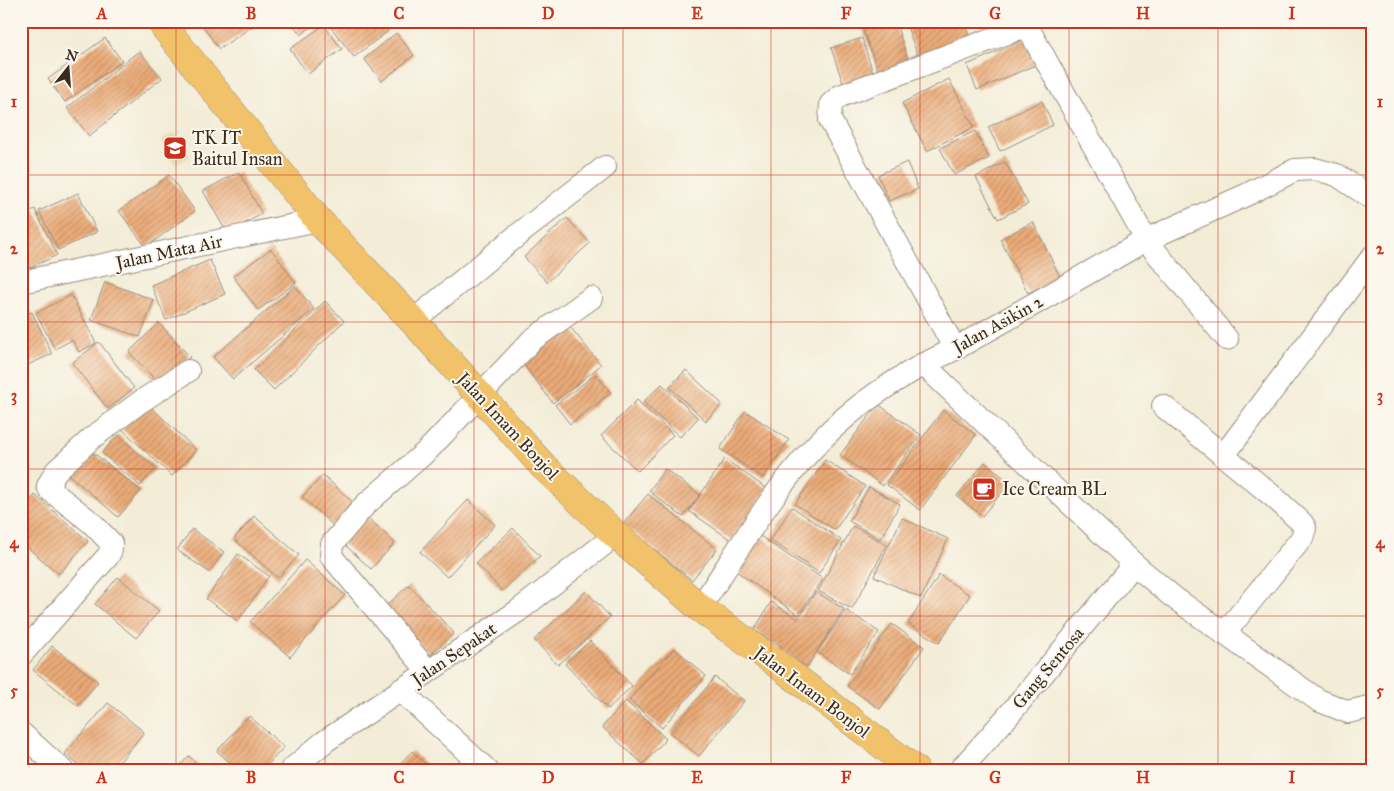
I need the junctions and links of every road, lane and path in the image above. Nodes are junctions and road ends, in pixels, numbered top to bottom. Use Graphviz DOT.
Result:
graph roads {
  1 [pos="161,21"];
  2 [pos="1025,24"];
  3 [pos="606,167"];
  4 [pos="1373,200"];
  5 [pos="318,220"];
  6 [pos="1146,240"];
  7 [pos="1373,256"];
  8 [pos="21,282"];
  9 [pos="591,298"];
  10 [pos="413,321"];
  11 [pos="1227,339"];
  12 [pos="955,349"];
  13 [pos="923,364"];
  14 [pos="188,371"];
  15 [pos="478,395"];
  16 [pos="1163,406"];
  17 [pos="1224,455"];
  18 [pos="616,535"];
  19 [pos="1134,564"];
  20 [pos="700,608"];
  21 [pos="1224,634"];
  22 [pos="21,655"];
  23 [pos="428,671"];
  24 [pos="400,690"];
  25 [pos="1373,706"];
  26 [pos="21,732"];
  27 [pos="62,770"];
  28 [pos="291,770"];
  29 [pos="487,770"];
  30 [pos="915,770"];
  31 [pos="960,770"];
  1 -- 5 [label="highway, Jalan Imam Bonjol"];
  2 -- 6 [label="street"];
  2 -- 12 [label="street"];
  3 -- 10 [label="street"];
  4 -- 6 [label="street, Jalan Asikin 2"];
  5 -- 8 [label="street, Jalan Mata Air"];
  5 -- 10 [label="highway, Jalan Imam Bonjol"];
  6 -- 11 [label="street"];
  6 -- 12 [label="street, Jalan Asikin 2"];
  7 -- 17 [label="street"];
  9 -- 15 [label="street"];
  10 -- 15 [label="highway, Jalan Imam Bonjol"];
  12 -- 13 [label="street, Jalan Asikin 2"];
  13 -- 19 [label="street"];
  13 -- 20 [label="street, Jalan Asikin 2"];
  14 -- 22 [label="street"];
  15 -- 18 [label="highway, Jalan Imam Bonjol"];
  15 -- 23 [label="street"];
  16 -- 17 [label="street"];
  17 -- 21 [label="street"];
  18 -- 20 [label="highway, Jalan Imam Bonjol"];
  18 -- 23 [label="street, Jalan Sepakat"];
  19 -- 21 [label="street"];
  19 -- 31 [label="street, Gang Sentosa"];
  20 -- 30 [label="highway, Jalan Imam Bonjol"];
  21 -- 25 [label="street"];
  23 -- 24 [label="street, Jalan Sepakat"];
  24 -- 28 [label="street, Jalan Sepakat"];
  24 -- 29 [label="street"];
  26 -- 27 [label="street"];
}
